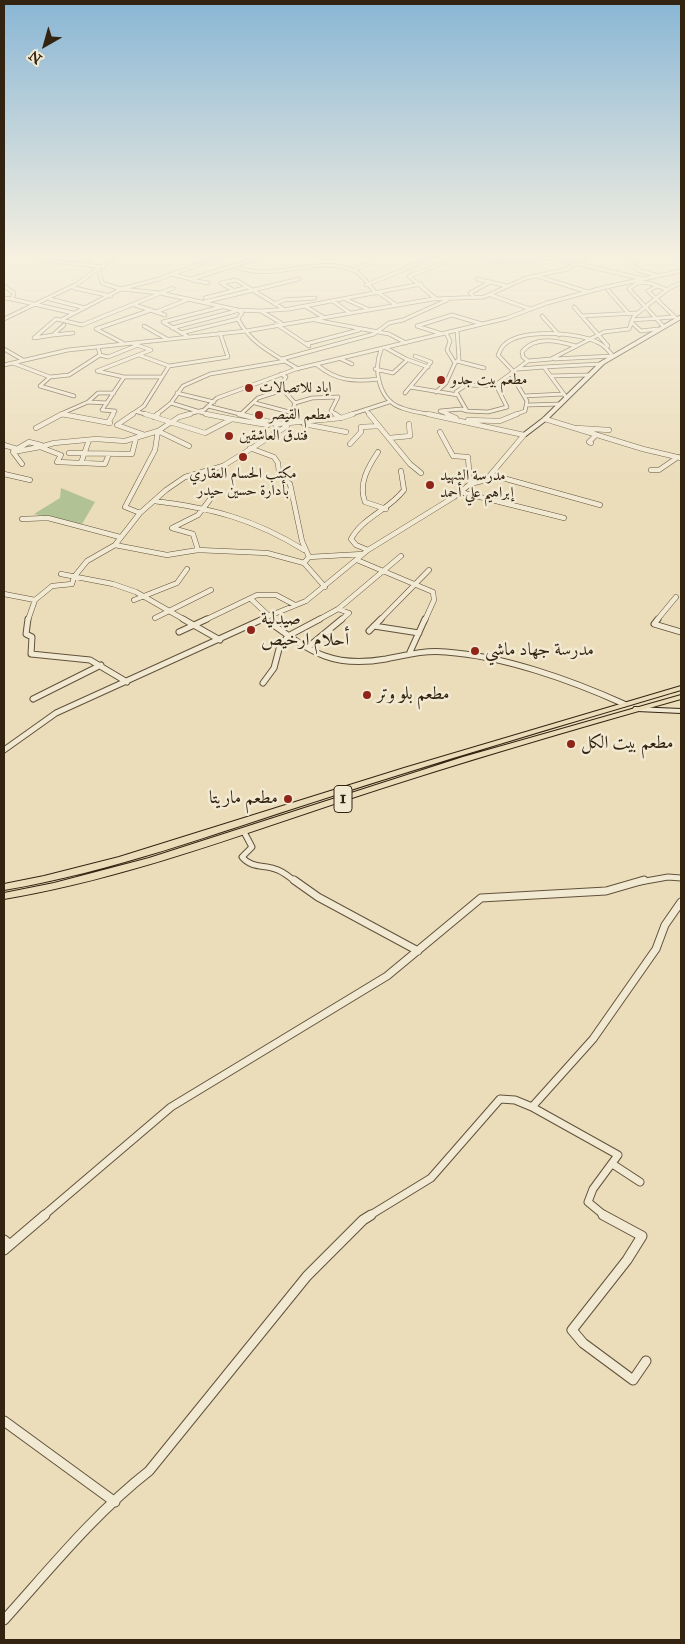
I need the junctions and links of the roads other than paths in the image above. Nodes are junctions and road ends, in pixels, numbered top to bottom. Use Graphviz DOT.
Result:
graph roads {
  1 [pos="42,332"];
  2 [pos="57,332"];
  3 [pos="103,332"];
  4 [pos="154,332"];
  5 [pos="186,332"];
  6 [pos="237,332"];
  7 [pos="247,332"];
  8 [pos="288,332"];
  9 [pos="351,332"];
  10 [pos="379,332"];
  11 [pos="439,332"];
  12 [pos="450,332"];
  13 [pos="457,332"];
  14 [pos="556,332"];
  15 [pos="595,332"];
  16 [pos="610,332"];
  17 [pos="654,332"];
  18 [pos="73,333"];
  19 [pos="181,333"];
  20 [pos="220,333"];
  21 [pos="444,333"];
  22 [pos="53,335"];
  23 [pos="559,335"];
  24 [pos="598,335"];
  25 [pos="188,337"];
  26 [pos="167,339"];
  27 [pos="589,340"];
  28 [pos="132,343"];
  29 [pos="406,343"];
  30 [pos="564,343"];
  31 [pos="124,344"];
  32 [pos="306,344"];
  33 [pos="138,346"];
  34 [pos="576,346"];
  35 [pos="98,347"];
  36 [pos="386,348"];
  37 [pos="606,348"];
  38 [pos="4,349"];
  39 [pos="316,349"];
  40 [pos="381,350"];
  41 [pos="139,355"];
  42 [pos="100,356"];
  43 [pos="415,356"];
  44 [pos="614,356"];
  45 [pos="341,359"];
  46 [pos="549,359"];
  47 [pos="22,360"];
  48 [pos="283,360"];
  49 [pos="406,361"];
  50 [pos="528,361"];
  51 [pos="13,362"];
  52 [pos="456,362"];
  53 [pos="352,364"];
  54 [pos="602,364"];
  55 [pos="4,365"];
  56 [pos="317,365"];
  57 [pos="169,366"];
  58 [pos="428,367"];
  59 [pos="552,367"];
  60 [pos="484,368"];
  61 [pos="544,368"];
  62 [pos="298,369"];
  63 [pos="518,369"];
  64 [pos="375,370"];
  65 [pos="512,373"];
  66 [pos="281,374"];
  67 [pos="588,375"];
  68 [pos="50,376"];
  69 [pos="162,376"];
  70 [pos="551,376"];
  71 [pos="124,377"];
  72 [pos="379,379"];
  73 [pos="497,386"];
  74 [pos="410,387"];
  75 [pos="284,390"];
  76 [pos="436,392"];
  77 [pos="114,393"];
  78 [pos="177,393"];
  79 [pos="405,393"];
  80 [pos="458,395"];
  81 [pos="74,396"];
  82 [pos="524,396"];
  83 [pos="565,396"];
  84 [pos="88,402"];
  85 [pos="214,402"];
  86 [pos="390,402"];
  87 [pos="107,403"];
  88 [pos="171,403"];
  89 [pos="255,403"];
  90 [pos="295,403"];
  91 [pos="560,404"];
  92 [pos="528,405"];
  93 [pos="208,406"];
  94 [pos="366,410"];
  95 [pos="200,411"];
  96 [pos="467,411"];
  97 [pos="138,412"];
  98 [pos="293,413"];
  99 [pos="62,414"];
  100 [pos="240,415"];
  101 [pos="154,417"];
  102 [pos="341,418"];
  103 [pos="232,419"];
  104 [pos="545,419"];
  105 [pos="172,422"];
  106 [pos="299,422"];
  107 [pos="108,423"];
  108 [pos="288,423"];
  109 [pos="409,424"];
  110 [pos="276,425"];
  111 [pos="117,426"];
  112 [pos="379,426"];
  113 [pos="36,428"];
  114 [pos="570,428"];
  115 [pos="609,430"];
  116 [pos="158,431"];
  117 [pos="346,432"];
  118 [pos="440,432"];
  119 [pos="145,435"];
  120 [pos="273,435"];
  121 [pos="524,435"];
  122 [pos="596,436"];
  123 [pos="136,438"];
  124 [pos="389,438"];
  125 [pos="89,440"];
  126 [pos="590,443"];
  127 [pos="350,444"];
  128 [pos="4,445"];
  129 [pos="40,446"];
  130 [pos="189,446"];
  131 [pos="250,448"];
  132 [pos="15,450"];
  133 [pos="378,452"];
  134 [pos="69,453"];
  135 [pos="85,453"];
  136 [pos="109,454"];
  137 [pos="679,457"];
  138 [pos="81,463"];
  139 [pos="22,464"];
  140 [pos="652,470"];
  141 [pos="401,471"];
  142 [pos="421,473"];
  143 [pos="4,474"];
  144 [pos="492,476"];
  145 [pos="30,480"];
  146 [pos="470,484"];
  147 [pos="460,492"];
  148 [pos="215,493"];
  149 [pos="154,501"];
  150 [pos="600,505"];
  151 [pos="204,506"];
  152 [pos="386,509"];
  153 [pos="140,513"];
  154 [pos="564,518"];
  155 [pos="22,519"];
  156 [pos="120,537"];
  157 [pos="115,545"];
  158 [pos="198,550"];
  159 [pos="304,550"];
  160 [pos="368,550"];
  161 [pos="363,554"];
  162 [pos="401,556"];
  163 [pos="309,557"];
  164 [pos="357,560"];
  165 [pos="304,563"];
  166 [pos="187,569"];
  167 [pos="428,570"];
  168 [pos="382,572"];
  169 [pos="62,574"];
  170 [pos="74,577"];
  171 [pos="414,584"];
  172 [pos="325,587"];
  173 [pos="212,590"];
  174 [pos="4,594"];
  175 [pos="144,597"];
  176 [pos="676,597"];
  177 [pos="251,599"];
  178 [pos="35,600"];
  179 [pos="134,600"];
  180 [pos="295,605"];
  181 [pos="338,609"];
  182 [pos="169,612"];
  183 [pos="266,617"];
  184 [pos="155,618"];
  185 [pos="194,624"];
  186 [pos="374,626"];
  187 [pos="369,630"];
  188 [pos="179,632"];
  189 [pos="681,632"];
  190 [pos="419,633"];
  191 [pos="288,636"];
  192 [pos="220,640"];
  193 [pos="308,647"];
  194 [pos="410,652"];
  195 [pos="101,665"];
  196 [pos="127,682"];
  197 [pos="263,683"];
  198 [pos="681,688"];
  199 [pos="681,697"];
  200 [pos="33,699"];
  201 [pos="624,704"];
  202 [pos="638,709"];
  203 [pos="681,711"];
  204 [pos="509,742"];
  205 [pos="4,750"];
  206 [pos="258,817"];
  207 [pos="265,826"];
  208 [pos="244,832"];
  209 [pos="141,853"];
  210 [pos="145,863"];
  211 [pos="681,878"];
  212 [pos="4,887"];
  213 [pos="4,896"];
  214 [pos="681,902"];
  215 [pos="418,951"];
  216 [pos="532,1107"];
  217 [pos="614,1165"];
  218 [pos="640,1182"];
  219 [pos="6,1245"];
  220 [pos="646,1361"];
  221 [pos="4,1421"];
  222 [pos="114,1502"];
  223 [pos="4,1620"];
  1 -- 22 [label="street"];
  2 -- 22 [label="street"];
  3 -- 31 [label="street"];
  4 -- 26 [label="street"];
  5 -- 19 [label="street"];
  6 -- 20 [label="street"];
  7 -- 48 [label="street"];
  8 -- 32 [label="street"];
  9 -- 32 [label="street"];
  10 -- 29 [label="street"];
  10 -- 39 [label="street"];
  11 -- 21 [label="street"];
  12 -- 21 [label="street"];
  13 -- 52 [label="street"];
  14 -- 23 [label="street"];
  15 -- 24 [label="street"];
  16 -- 24 [label="street"];
  17 -- 54 [label="street"];
  18 -- 22 [label="street"];
  19 -- 25 [label="street"];
  20 -- 25 [label="street"];
  20 -- 57 [label="street"];
  21 -- 29 [label="street"];
  21 -- 52 [label="street"];
  23 -- 27 [label="street"];
  23 -- 30 [label="street"];
  23 -- 65 [label="street"];
  24 -- 27 [label="street"];
  24 -- 37 [label="street"];
  25 -- 26 [label="street"];
  26 -- 28 [label="street"];
  27 -- 34 [label="street"];
  27 -- 37 [label="street"];
  28 -- 31 [label="street"];
  28 -- 33 [label="street"];
  29 -- 36 [label="street"];
  30 -- 34 [label="street"];
  30 -- 50 [label="street"];
  31 -- 35 [label="street"];
  32 -- 39 [label="street"];
  33 -- 41 [label="street"];
  33 -- 42 [label="street"];
  34 -- 46 [label="street"];
  35 -- 42 [label="street"];
  35 -- 47 [label="street"];
  36 -- 40 [label="street"];
  36 -- 49 [label="street"];
  37 -- 44 [label="street"];
  38 -- 47 [label="street"];
  39 -- 48 [label="street"];
  40 -- 45 [label="street"];
  40 -- 64 [label="street"];
  41 -- 57 [label="street"];
  41 -- 71 [label="street"];
  42 -- 68 [label="street"];
  43 -- 58 [label="street"];
  44 -- 46 [label="street"];
  44 -- 54 [label="street"];
  45 -- 53 [label="street"];
  45 -- 56 [label="street"];
  46 -- 50 [label="street"];
  46 -- 59 [label="street"];
  47 -- 51 [label="street"];
  48 -- 62 [label="street"];
  48 -- 78 [label="street"];
  49 -- 58 [label="street"];
  49 -- 64 [label="street"];
  50 -- 63 [label="street"];
  51 -- 55 [label="street"];
  51 -- 68 [label="street"];
  52 -- 60 [label="street"];
  52 -- 76 [label="street"];
  54 -- 59 [label="street"];
  54 -- 67 [label="street"];
  56 -- 62 [label="street"];
  56 -- 72 [label="street"];
  57 -- 69 [label="street"];
  58 -- 74 [label="street"];
  59 -- 61 [label="street"];
  61 -- 63 [label="street"];
  61 -- 70 [label="street"];
  62 -- 66 [label="street"];
  63 -- 65 [label="street"];
  64 -- 72 [label="street"];
  65 -- 73 [label="street"];
  65 -- 82 [label="street"];
  66 -- 75 [label="street"];
  66 -- 85 [label="street"];
  67 -- 70 [label="street"];
  67 -- 83 [label="street"];
  68 -- 81 [label="street"];
  69 -- 71 [label="street"];
  69 -- 97 [label="street"];
  70 -- 83 [label="street"];
  71 -- 77 [label="street"];
  72 -- 86 [label="street"];
  73 -- 80 [label="street"];
  73 -- 96 [label="street"];
  74 -- 76 [label="street"];
  74 -- 79 [label="street"];
  75 -- 89 [label="street"];
  75 -- 90 [label="street"];
  76 -- 80 [label="street"];
  77 -- 84 [label="street"];
  77 -- 87 [label="street"];
  78 -- 85 [label="street"];
  78 -- 88 [label="street"];
  80 -- 96 [label="street"];
  82 -- 83 [label="street"];
  82 -- 92 [label="street"];
  83 -- 91 [label="street"];
  84 -- 87 [label="street"];
  84 -- 99 [label="street"];
  85 -- 93 [label="street"];
  86 -- 94 [label="street"];
  86 -- 121 [label="street"];
  87 -- 107 [label="street"];
  88 -- 95 [label="street"];
  88 -- 101 [label="street"];
  89 -- 98 [label="street"];
  89 -- 100 [label="street"];
  90 -- 98 [label="street"];
  90 -- 102 [label="street"];
  91 -- 92 [label="street"];
  91 -- 104 [label="street"];
  92 -- 96 [label="street"];
  93 -- 95 [label="street"];
  93 -- 100 [label="street"];
  94 -- 102 [label="street"];
  94 -- 112 [label="street"];
  95 -- 103 [label="street"];
  95 -- 105 [label="street"];
  97 -- 101 [label="street"];
  97 -- 111 [label="street"];
  98 -- 108 [label="street"];
  99 -- 107 [label="street"];
  99 -- 113 [label="street"];
  100 -- 110 [label="street"];
  101 -- 105 [label="street"];
  102 -- 106 [label="street"];
  103 -- 105 [label="street"];
  103 -- 110 [label="street"];
  104 -- 114 [label="street"];
  104 -- 121 [label="street"];
  105 -- 116 [label="street"];
  106 -- 108 [label="street"];
  106 -- 117 [label="street"];
  107 -- 111 [label="street"];
  108 -- 110 [label="street"];
  108 -- 120 [label="street"];
  109 -- 124 [label="street"];
  110 -- 120 [label="street"];
  111 -- 119 [label="street"];
  112 -- 124 [label="street"];
  112 -- 127 [label="street"];
  114 -- 115 [label="street"];
  114 -- 122 [label="street"];
  116 -- 119 [label="street"];
  116 -- 130 [label="street"];
  116 -- 153 [label="street"];
  118 -- 146 [label="street"];
  119 -- 123 [label="street"];
  120 -- 131 [label="street"];
  121 -- 144 [label="street"];
  122 -- 126 [label="street"];
  122 -- 137 [label="street"];
  123 -- 125 [label="street"];
  123 -- 136 [label="street"];
  124 -- 142 [label="street"];
  125 -- 129 [label="street"];
  125 -- 135 [label="street"];
  128 -- 132 [label="street"];
  129 -- 132 [label="street"];
  129 -- 132 [label="street"];
  129 -- 138 [label="street"];
  131 -- 149 [label="street"];
  131 -- 159 [label="street"];
  132 -- 139 [label="street"];
  133 -- 152 [label="street"];
  134 -- 135 [label="street"];
  135 -- 136 [label="street"];
  135 -- 138 [label="street"];
  136 -- 138 [label="street"];
  137 -- 140 [label="street"];
  141 -- 152 [label="street"];
  143 -- 145 [label="street"];
  144 -- 146 [label="street"];
  144 -- 150 [label="street"];
  146 -- 147 [label="street"];
  147 -- 154 [label="street"];
  147 -- 160 [label="street"];
  148 -- 151 [label="street"];
  149 -- 151 [label="street"];
  149 -- 153 [label="street"];
  151 -- 158 [label="street"];
  151 -- 159 [label="street"];
  152 -- 160 [label="street"];
  153 -- 156 [label="street"];
  155 -- 156 [label="street"];
  156 -- 157 [label="street"];
  157 -- 158 [label="street"];
  157 -- 170 [label="street"];
  158 -- 165 [label="street"];
  159 -- 163 [label="street"];
  160 -- 161 [label="street"];
  161 -- 163 [label="street"];
  161 -- 164 [label="street"];
  162 -- 168 [label="street"];
  163 -- 165 [label="street"];
  164 -- 168 [label="street"];
  164 -- 172 [label="street"];
  165 -- 172 [label="street"];
  166 -- 175 [label="street"];
  167 -- 171 [label="street"];
  168 -- 171 [label="street"];
  168 -- 181 [label="street"];
  169 -- 170 [label="street"];
  170 -- 175 [label="street"];
  170 -- 178 [label="street"];
  171 -- 186 [label="street"];
  171 -- 190 [label="street"];
  172 -- 180 [label="street"];
  173 -- 182 [label="street"];
  174 -- 178 [label="street"];
  175 -- 179 [label="street"];
  175 -- 182 [label="street"];
  176 -- 189 [label="street"];
  177 -- 180 [label="street"];
  177 -- 183 [label="street"];
  177 -- 185 [label="street"];
  178 -- 195 [label="street"];
  180 -- 183 [label="street"];
  181 -- 191 [label="street"];
  181 -- 193 [label="street"];
  182 -- 184 [label="street"];
  182 -- 185 [label="street"];
  183 -- 191 [label="street"];
  183 -- 192 [label="street"];
  185 -- 188 [label="street"];
  185 -- 192 [label="street"];
  186 -- 187 [label="street"];
  186 -- 190 [label="street"];
  190 -- 194 [label="street"];
  191 -- 193 [label="street"];
  191 -- 197 [label="street"];
  192 -- 196 [label="street"];
  193 -- 194 [label="street"];
  194 -- 201 [label="street"];
  195 -- 196 [label="street"];
  195 -- 200 [label="street"];
  196 -- 205 [label="street"];
  198 -- 201 [label="main road, 1"];
  199 -- 202 [label="main road, 1"];
  201 -- 204 [label="main road, 1"];
  202 -- 203 [label="street"];
  202 -- 204 [label="main road, 1"];
  204 -- 206 [label="main road, 1"];
  204 -- 207 [label="main road, 1"];
  206 -- 207 [label="main road"];
  206 -- 209 [label="main road, 1"];
  207 -- 208 [label="main road, 1"];
  208 -- 210 [label="main road, 1"];
  208 -- 215 [label="street"];
  209 -- 210 [label="main road"];
  209 -- 212 [label="main road, 1"];
  210 -- 213 [label="main road, 1"];
  211 -- 215 [label="street"];
  214 -- 216 [label="street"];
  215 -- 219 [label="street"];
  216 -- 217 [label="street"];
  216 -- 222 [label="street"];
  217 -- 218 [label="street"];
  217 -- 220 [label="street"];
  221 -- 222 [label="street"];
  222 -- 223 [label="street"];
}
